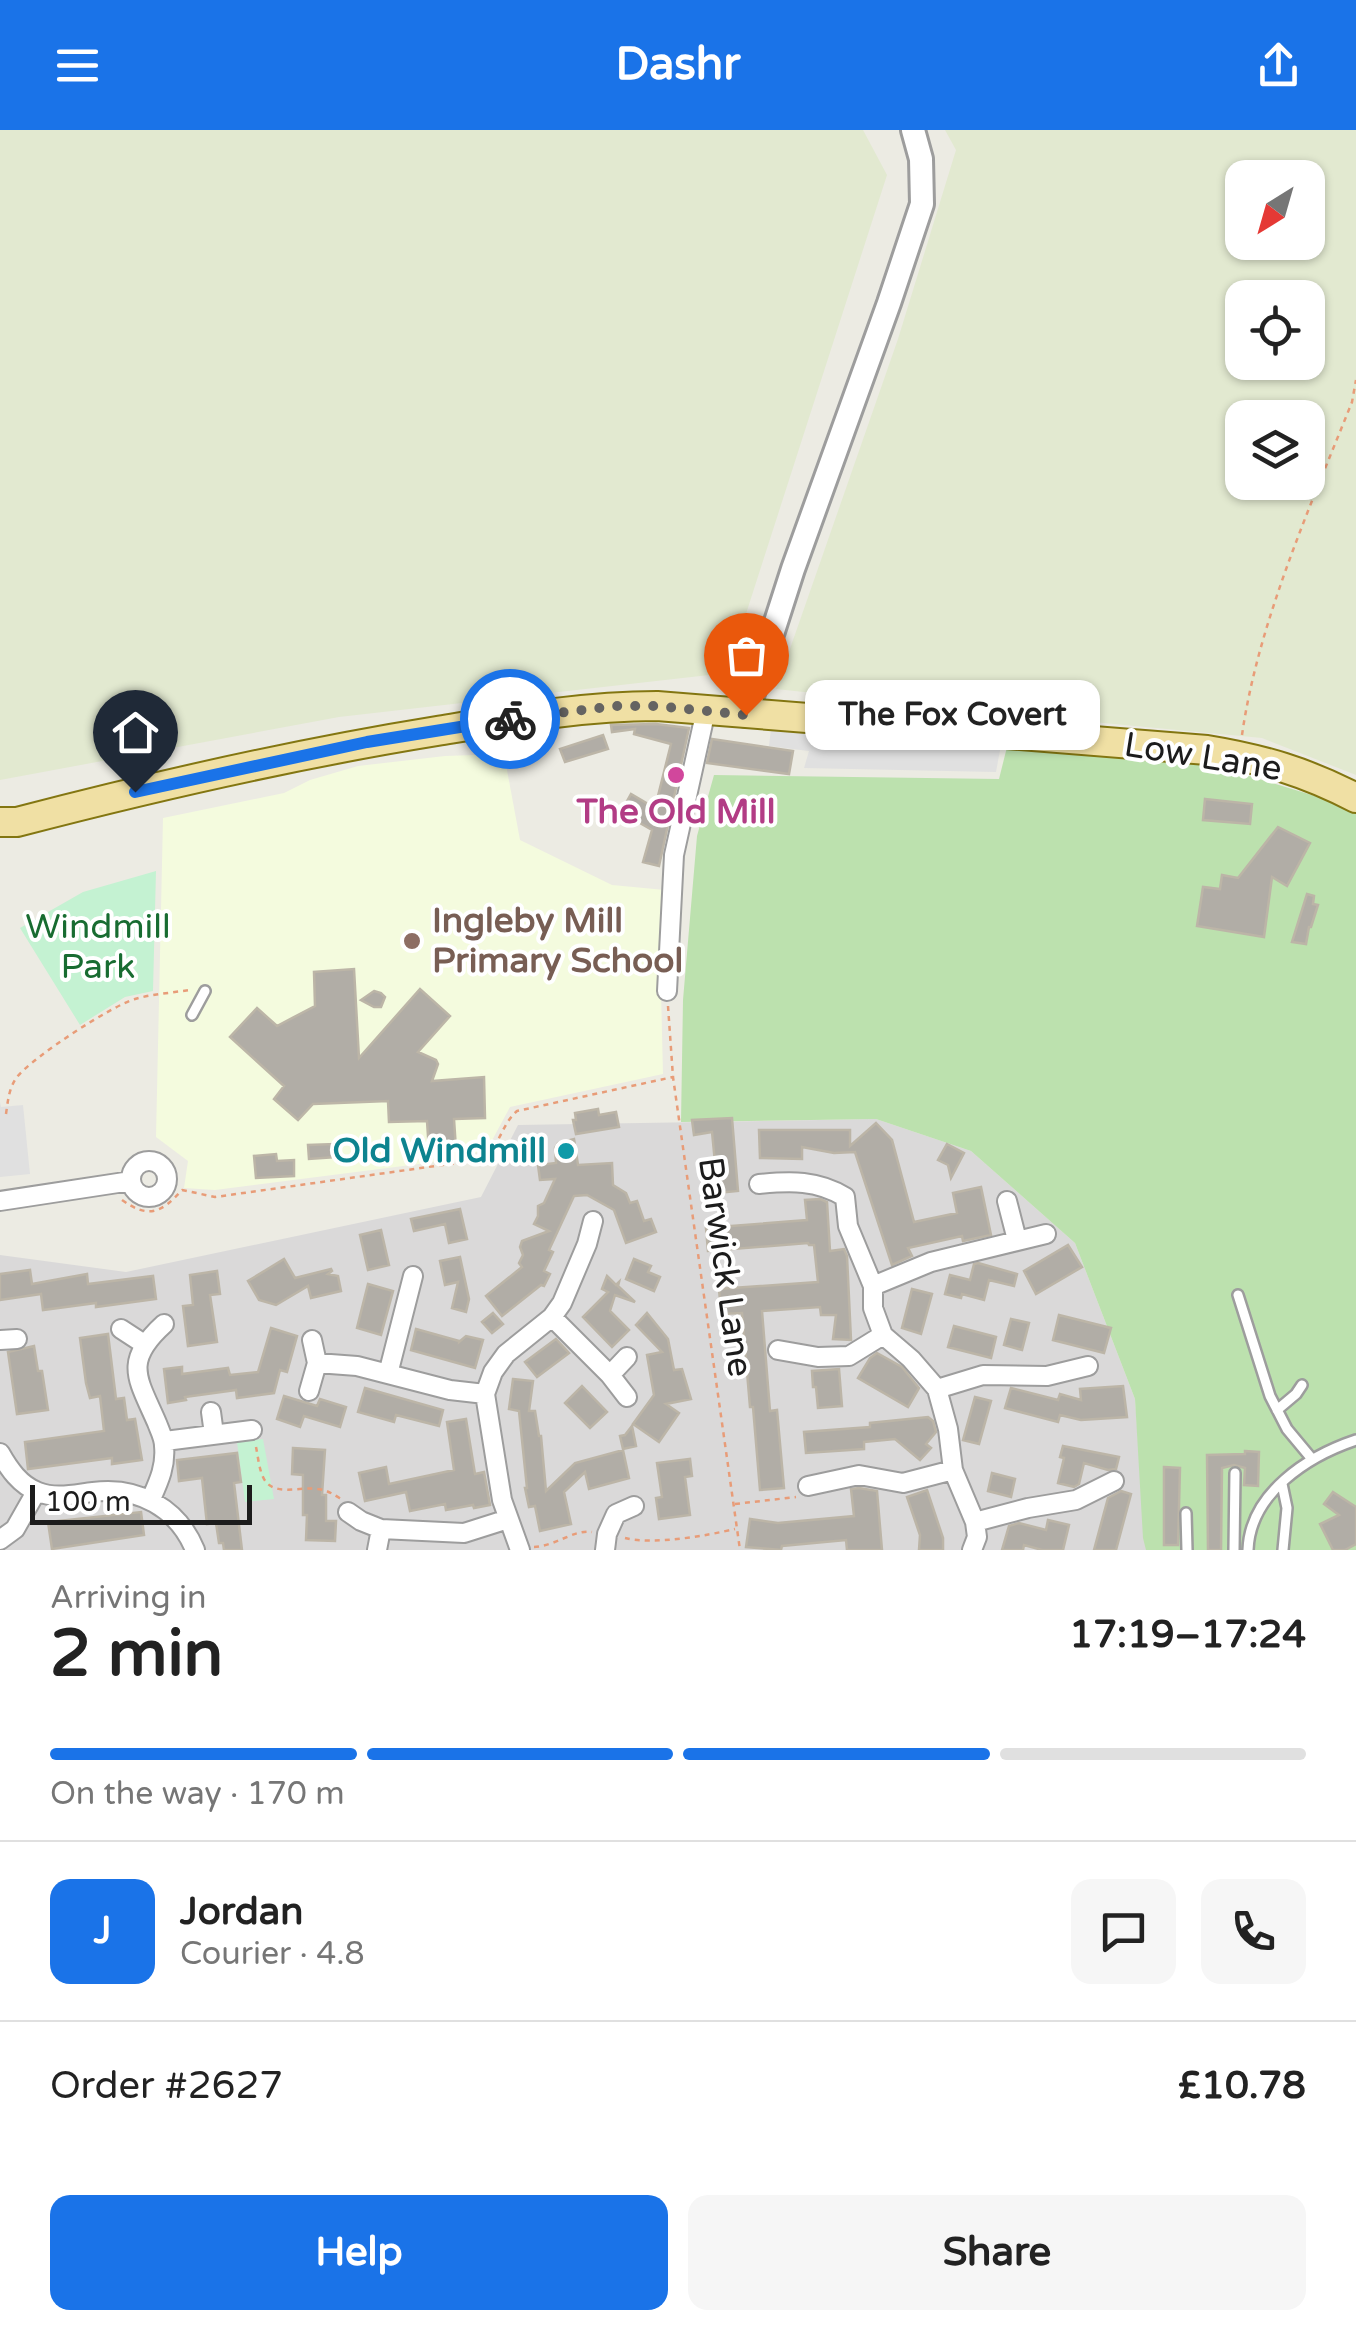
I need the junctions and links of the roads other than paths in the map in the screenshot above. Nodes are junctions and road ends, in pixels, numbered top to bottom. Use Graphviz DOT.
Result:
graph roads {
  1 [pos="913,130"];
  2 [pos="706,710"];
  3 [pos="746,715"];
  4 [pos="1356,798"];
  5 [pos="6,826"];
  6 [pos="206,991"];
  7 [pos="667,991"];
  8 [pos="192,1015"];
  9 [pos="131,1181"];
  10 [pos="759,1184"];
  11 [pos="0,1201"];
  12 [pos="1008,1201"];
  13 [pos="593,1221"];
  14 [pos="1046,1234"];
  15 [pos="1017,1240"];
  16 [pos="587,1244"];
  17 [pos="605,1254"];
  18 [pos="413,1276"];
  19 [pos="873,1286"];
  20 [pos="1238,1295"];
  21 [pos="408,1301"];
  22 [pos="428,1307"];
  23 [pos="552,1317"];
  24 [pos="164,1324"];
  25 [pos="122,1330"];
  26 [pos="883,1335"];
  27 [pos="312,1340"];
  28 [pos="144,1344"];
  29 [pos="778,1350"];
  30 [pos="627,1357"];
  31 [pos="317,1363"];
  32 [pos="1088,1366"];
  33 [pos="388,1374"];
  34 [pos="610,1374"];
  35 [pos="1302,1385"];
  36 [pos="937,1389"];
  37 [pos="309,1391"];
  38 [pos="485,1394"];
  39 [pos="627,1397"];
  40 [pos="1276,1410"];
  41 [pos="211,1412"];
  42 [pos="252,1430"];
  43 [pos="214,1434"];
  44 [pos="1356,1440"];
  45 [pos="164,1441"];
  46 [pos="0,1453"];
  47 [pos="1312,1459"];
  48 [pos="952,1470"];
  49 [pos="1235,1474"];
  50 [pos="1114,1481"];
  51 [pos="1282,1484"];
  52 [pos="808,1486"];
  53 [pos="36,1492"];
  54 [pos="151,1500"];
  55 [pos="634,1506"];
  56 [pos="348,1512"];
  57 [pos="1186,1512"];
  58 [pos="508,1519"];
  59 [pos="975,1522"];
  60 [pos="382,1529"];
  61 [pos="0,1540"];
  62 [pos="606,1542"];
  63 [pos="520,1549"];
  64 [pos="195,1550"];
  65 [pos="377,1550"];
  66 [pos="972,1550"];
  67 [pos="1187,1550"];
  68 [pos="1234,1550"];
  69 [pos="1248,1550"];
  70 [pos="1283,1550"];
  1 -- 3 [label="street"];
  2 -- 3 [label="main road, Low Lane"];
  2 -- 5 [label="main road, Low Lane"];
  2 -- 7 [label="street"];
  3 -- 4 [label="main road, Low Lane"];
  6 -- 8 [label="lane"];
  9 -- 11 [label="street"];
  10 -- 19 [label="street"];
  12 -- 15 [label="street"];
  13 -- 16 [label="street"];
  14 -- 15 [label="street"];
  15 -- 19 [label="street"];
  16 -- 17 [label="street"];
  16 -- 23 [label="street"];
  18 -- 21 [label="street"];
  19 -- 26 [label="street"];
  20 -- 40 [label="lane"];
  21 -- 22 [label="street"];
  21 -- 33 [label="street"];
  23 -- 34 [label="street"];
  23 -- 38 [label="street"];
  24 -- 28 [label="street"];
  25 -- 28 [label="street"];
  26 -- 29 [label="street"];
  26 -- 36 [label="street"];
  27 -- 31 [label="street"];
  28 -- 45 [label="street"];
  30 -- 34 [label="street"];
  31 -- 33 [label="street"];
  31 -- 37 [label="street"];
  32 -- 36 [label="street"];
  33 -- 38 [label="street"];
  34 -- 39 [label="street"];
  35 -- 40 [label="lane"];
  36 -- 48 [label="street"];
  38 -- 58 [label="street"];
  40 -- 47 [label="lane"];
  41 -- 43 [label="street"];
  42 -- 43 [label="street"];
  43 -- 45 [label="street"];
  44 -- 47 [label="lane"];
  45 -- 54 [label="street"];
  46 -- 53 [label="street"];
  47 -- 51 [label="lane"];
  48 -- 52 [label="street"];
  48 -- 59 [label="street"];
  49 -- 68 [label="lane"];
  50 -- 59 [label="street"];
  51 -- 69 [label="lane"];
  51 -- 70 [label="lane"];
  53 -- 54 [label="street"];
  53 -- 61 [label="street"];
  54 -- 64 [label="street"];
  55 -- 62 [label="street"];
  56 -- 60 [label="street"];
  57 -- 67 [label="lane"];
  58 -- 60 [label="street"];
  58 -- 63 [label="street"];
  59 -- 66 [label="street"];
  60 -- 65 [label="street"];
}
